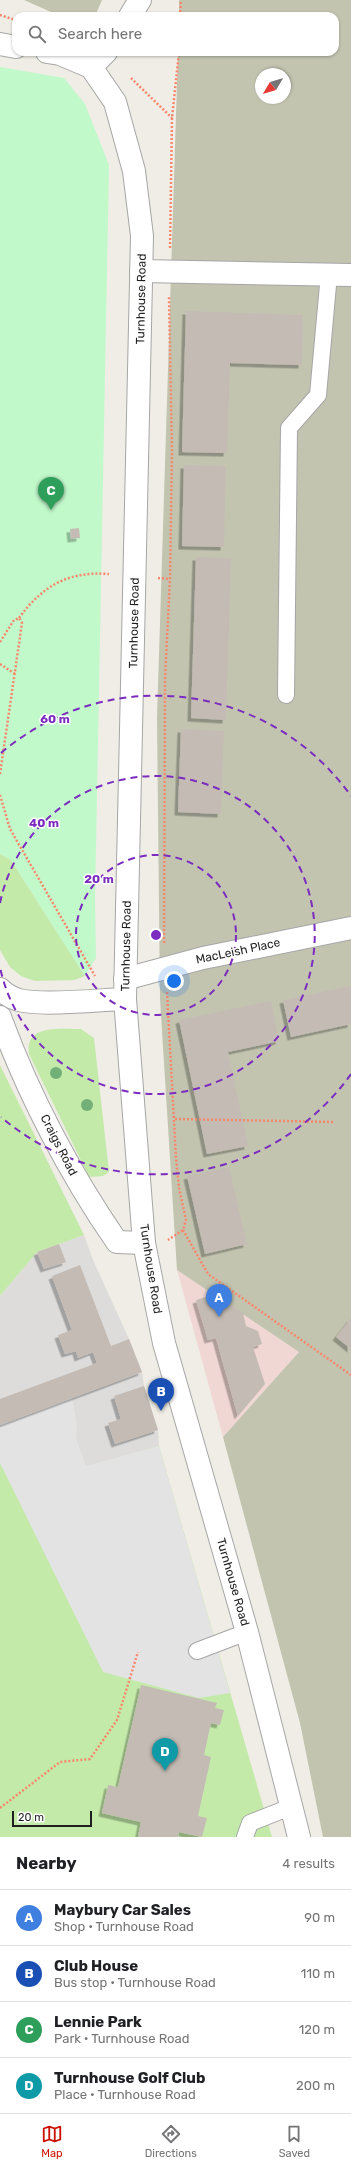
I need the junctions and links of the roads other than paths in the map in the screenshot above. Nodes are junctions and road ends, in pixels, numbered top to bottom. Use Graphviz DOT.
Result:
graph roads {
  1 [pos="140,0"];
  2 [pos="132,12"];
  3 [pos="0,44"];
  4 [pos="12,46"];
  5 [pos="80,56"];
  6 [pos="100,58"];
  7 [pos="142,271"];
  8 [pos="329,274"];
  9 [pos="351,275"];
  10 [pos="286,696"];
  11 [pos="351,928"];
  12 [pos="0,989"];
  13 [pos="120,992"];
  14 [pos="0,1017"];
  15 [pos="144,1243"];
  16 [pos="247,1632"];
  17 [pos="197,1652"];
  18 [pos="293,1806"];
  19 [pos="244,1837"];
  20 [pos="299,1837"];
  1 -- 2 [label="street"];
  3 -- 4 [label="street"];
  5 -- 6 [label="street"];
  6 -- 7 [label="street, Turnhouse Road"];
  7 -- 8 [label="street"];
  7 -- 13 [label="street, Turnhouse Road"];
  8 -- 9 [label="street"];
  8 -- 10 [label="lane"];
  11 -- 13 [label="street, MacLeish Place"];
  12 -- 13 [label="street"];
  13 -- 15 [label="street, Turnhouse Road"];
  14 -- 15 [label="street, Craigs Road"];
  15 -- 16 [label="street, Turnhouse Road"];
  16 -- 17 [label="lane"];
  16 -- 18 [label="street, Turnhouse Road"];
  18 -- 19 [label="lane"];
  18 -- 20 [label="street, Turnhouse Road"];
}
